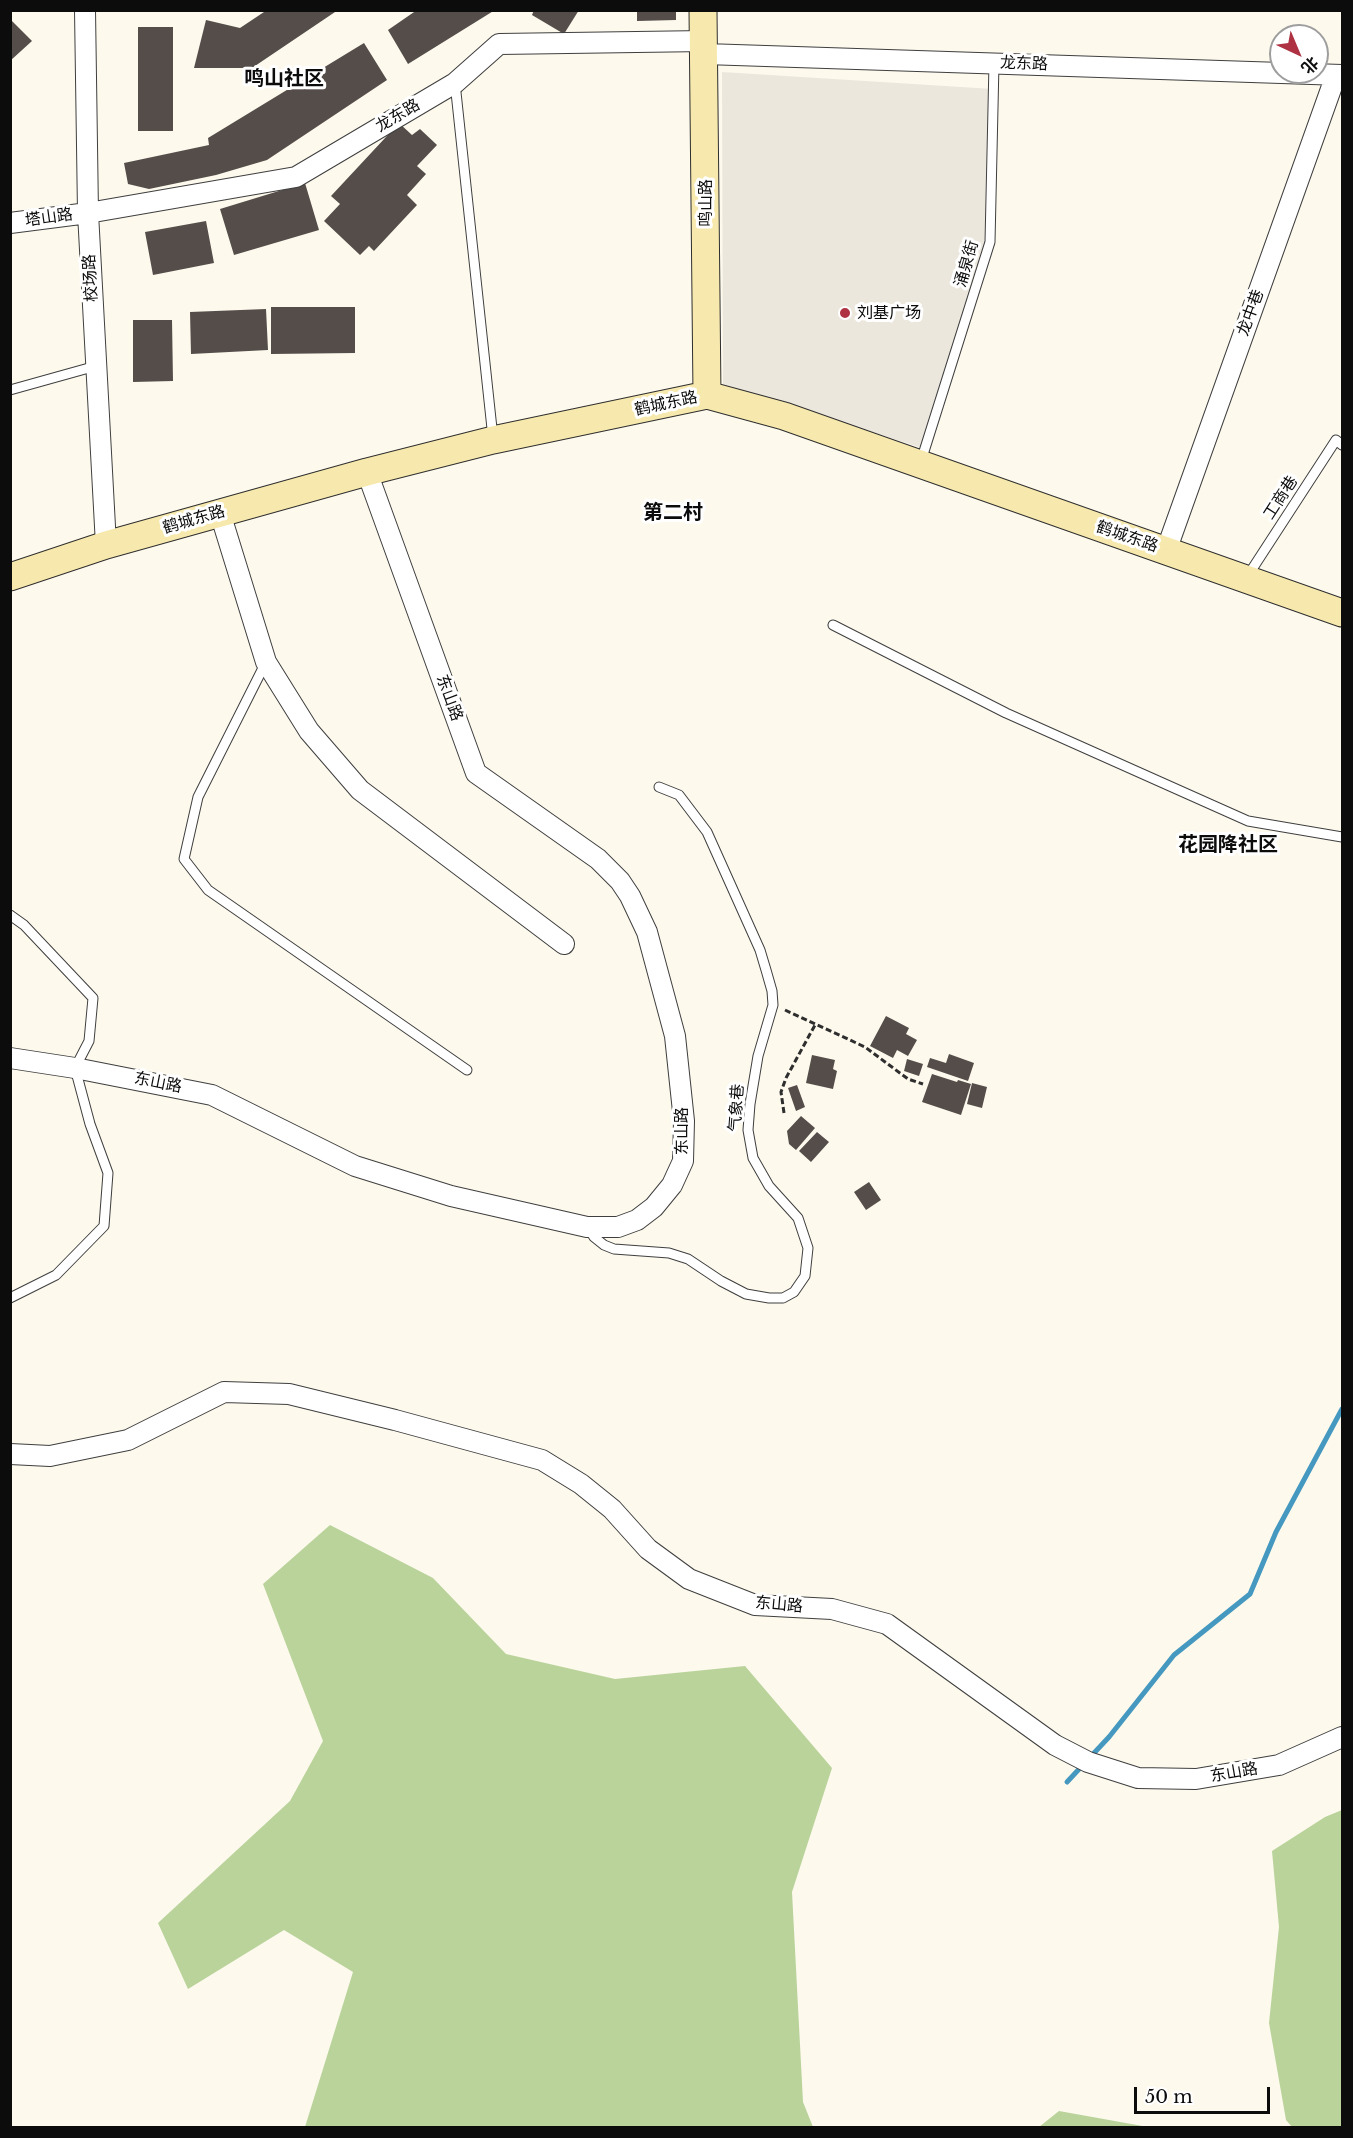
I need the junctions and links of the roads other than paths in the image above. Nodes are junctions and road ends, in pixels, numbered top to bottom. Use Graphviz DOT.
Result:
graph roads {
  1 [pos="85,10"];
  2 [pos="703,10"];
  3 [pos="705,48"];
  4 [pos="994,63"];
  5 [pos="1339,75"];
  6 [pos="455,83"];
  7 [pos="88,213"];
  8 [pos="10,223"];
  9 [pos="96,366"];
  10 [pos="10,390"];
  11 [pos="707,396"];
  12 [pos="493,440"];
  13 [pos="1342,446"];
  14 [pos="920,464"];
  15 [pos="367,472"];
  16 [pos="220,513"];
  17 [pos="106,545"];
  18 [pos="1166,551"];
  19 [pos="10,577"];
  20 [pos="1246,579"];
  21 [pos="1342,613"];
  22 [pos="833,625"];
  23 [pos="266,662"];
  24 [pos="659,787"];
  25 [pos="1342,837"];
  26 [pos="10,915"];
  27 [pos="564,944"];
  28 [pos="10,1058"];
  29 [pos="75,1068"];
  30 [pos="467,1070"];
  31 [pos="587,1227"];
  32 [pos="10,1298"];
  33 [pos="10,1454"];
  34 [pos="1342,1737"];
  1 -- 7 [label="street, 校场路"];
  2 -- 3 [label="street, 鸣山路"];
  3 -- 4 [label="street, 龙东路"];
  3 -- 6 [label="street, 龙东路"];
  3 -- 11 [label="street, 鸣山路"];
  4 -- 5 [label="street, 龙东路"];
  4 -- 14 [label="lane, 涌泉街"];
  5 -- 18 [label="street, 龙中巷"];
  6 -- 7 [label="street, 龙东路"];
  6 -- 12 [label="lane"];
  7 -- 8 [label="street, 塔山路"];
  7 -- 9 [label="street, 校场路"];
  9 -- 10 [label="lane"];
  9 -- 17 [label="street, 校场路"];
  11 -- 12 [label="street, 鹤城东路"];
  11 -- 14 [label="street, 鹤城东路"];
  12 -- 15 [label="street, 鹤城东路"];
  13 -- 20 [label="lane, 工商巷"];
  14 -- 18 [label="street, 鹤城东路"];
  15 -- 16 [label="street, 鹤城东路"];
  15 -- 31 [label="street, 东山路"];
  16 -- 17 [label="street, 鹤城东路"];
  16 -- 23 [label="street"];
  17 -- 19 [label="street, 鹤城东路"];
  18 -- 20 [label="street, 鹤城东路"];
  20 -- 21 [label="street, 鹤城东路"];
  22 -- 25 [label="lane"];
  23 -- 27 [label="street"];
  23 -- 30 [label="lane"];
  24 -- 31 [label="lane, 气象巷"];
  26 -- 29 [label="lane"];
  28 -- 29 [label="street, 东山路"];
  29 -- 31 [label="street, 东山路"];
  29 -- 32 [label="lane"];
  33 -- 34 [label="street, 东山路"];
}
